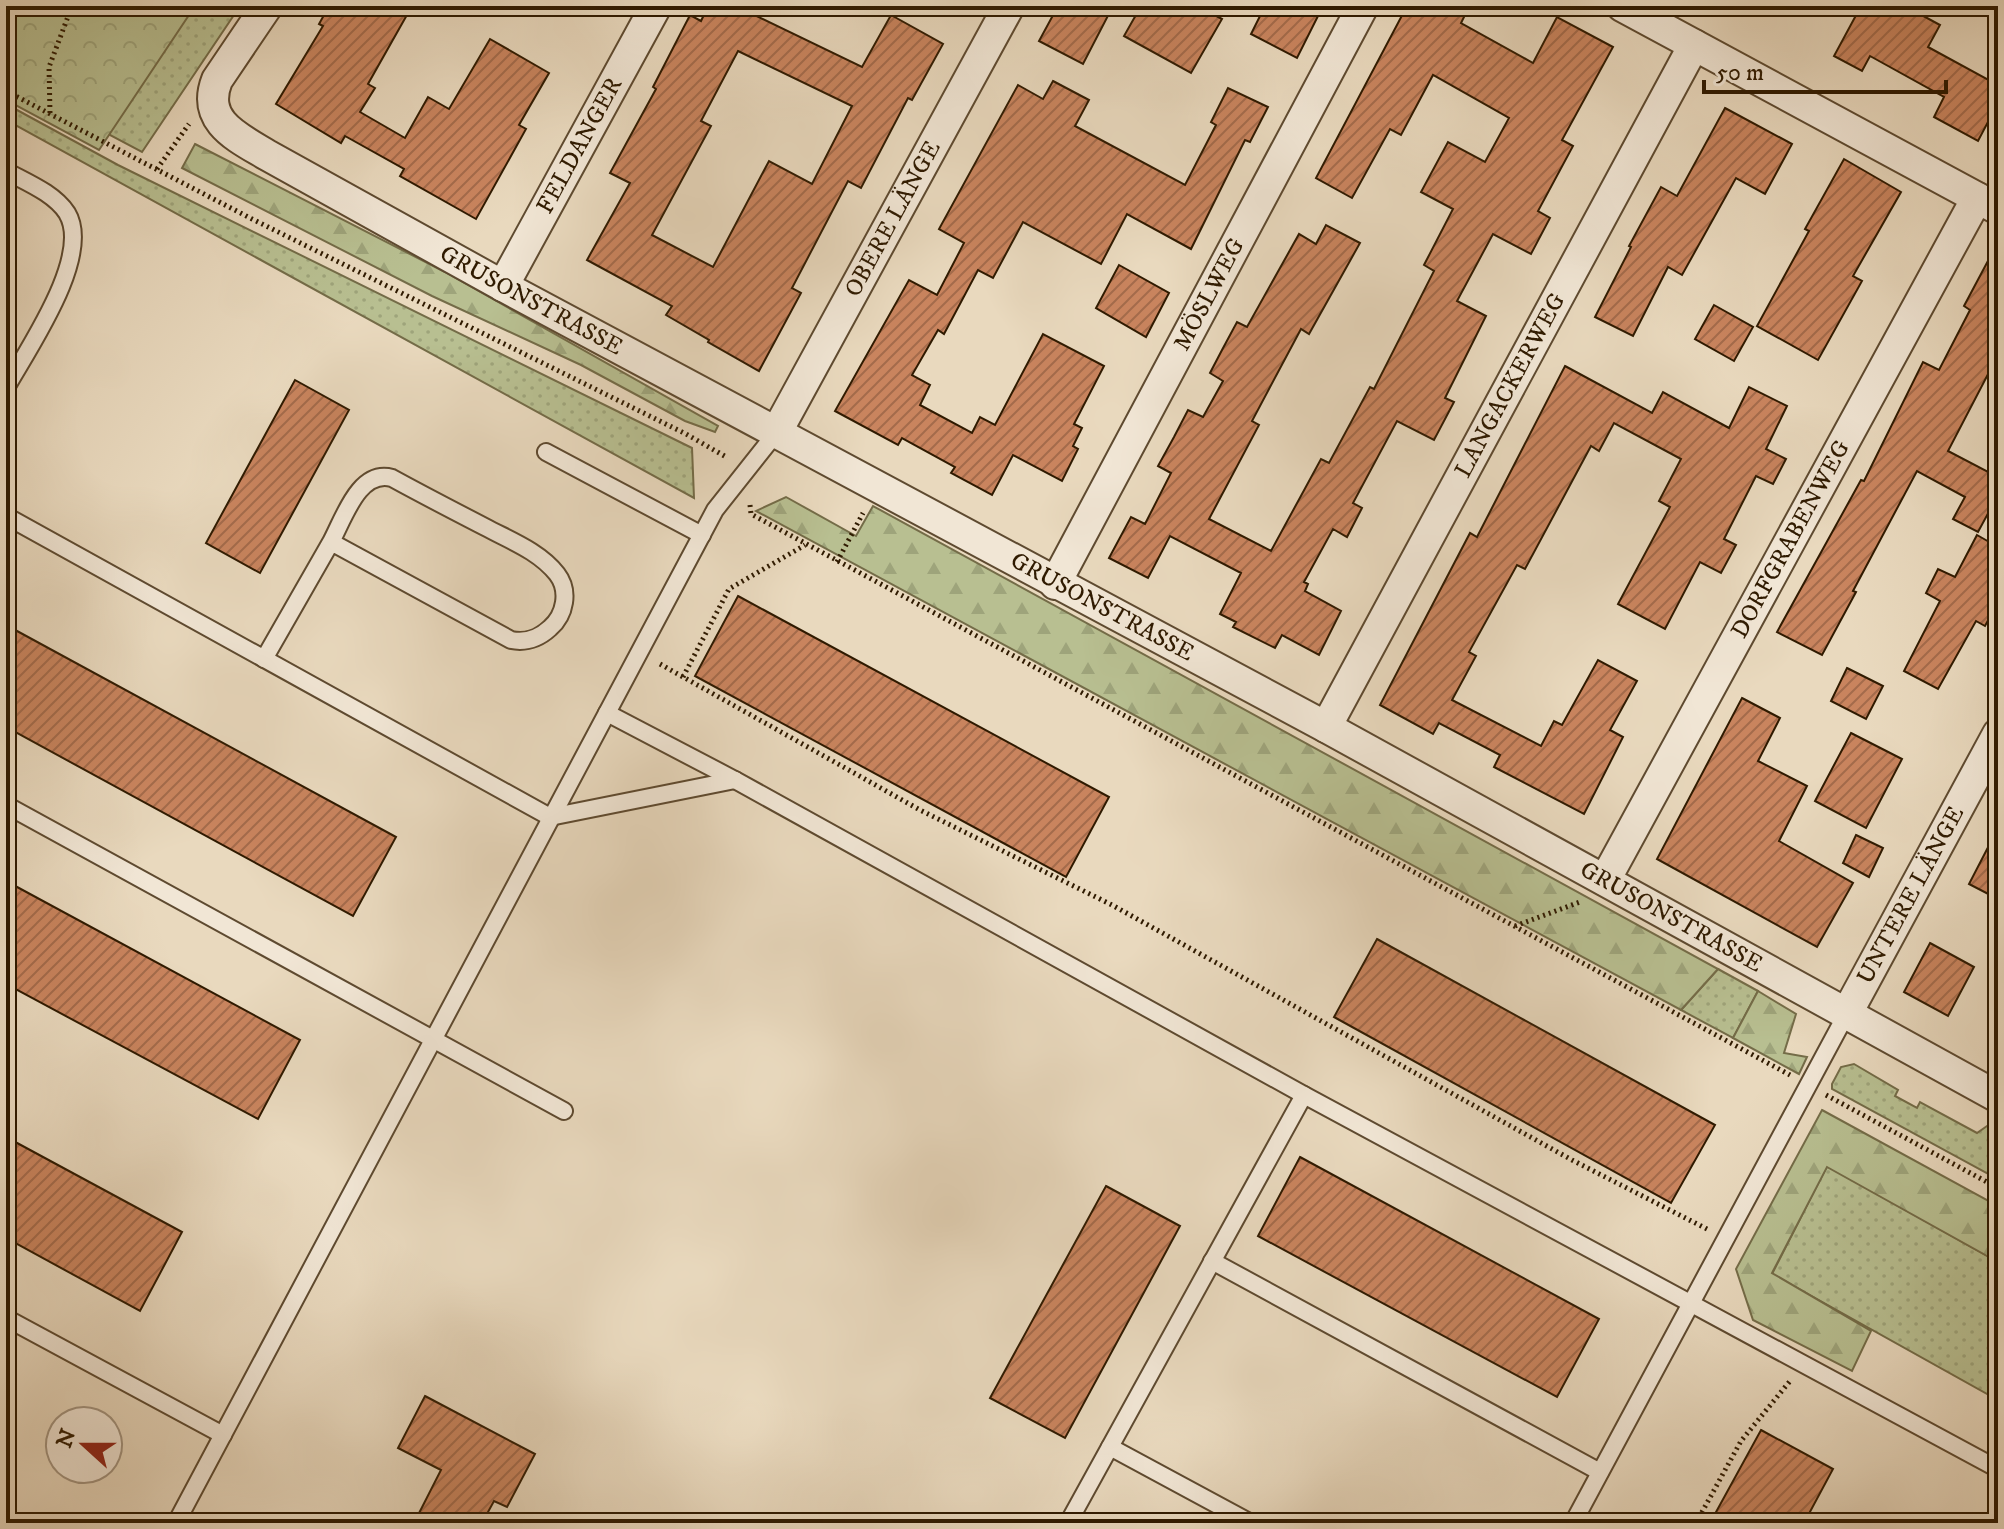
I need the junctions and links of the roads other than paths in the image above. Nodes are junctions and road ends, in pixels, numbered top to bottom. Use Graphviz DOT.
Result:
graph roads {
  1 [pos="267,6"];
  2 [pos="656,6"];
  3 [pos="1009,6"];
  4 [pos="1363,6"];
  5 [pos="1622,6"];
  6 [pos="1694,45"];
  7 [pos="6,171"];
  8 [pos="1987,204"];
  9 [pos="503,286"];
  10 [pos="6,388"];
  11 [pos="776,433"];
  12 [pos="546,452"];
  13 [pos="6,516"];
  14 [pos="702,535"];
  15 [pos="331,542"];
  16 [pos="1055,584"];
  17 [pos="264,659"];
  18 [pos="607,713"];
  19 [pos="1326,727"];
  20 [pos="1998,734"];
  21 [pos="735,780"];
  22 [pos="6,805"];
  23 [pos="550,817"];
  24 [pos="1605,880"];
  25 [pos="1847,1013"];
  26 [pos="433,1038"];
  27 [pos="1304,1095"];
  28 [pos="1998,1097"];
  29 [pos="564,1111"];
  30 [pos="1212,1261"];
  31 [pos="1690,1305"];
  32 [pos="6,1318"];
  33 [pos="223,1435"];
  34 [pos="1110,1447"];
  35 [pos="1998,1469"];
  36 [pos="1600,1472"];
  37 [pos="176,1523"];
  38 [pos="1068,1523"];
  39 [pos="1251,1523"];
  40 [pos="1573,1523"];
  1 -- 9 [label="street, GRUSONSTRASSE"];
  2 -- 9 [label="street, FELDANGER"];
  3 -- 11 [label="street, OBERE LÄNGE"];
  4 -- 16 [label="street, MÖSLWEG"];
  5 -- 6 [label="street"];
  6 -- 8 [label="street"];
  6 -- 19 [label="street, LANGACKERWEG"];
  7 -- 10 [label="lane"];
  8 -- 24 [label="street, DORFGRABENWEG"];
  9 -- 11 [label="street, GRUSONSTRASSE"];
  11 -- 14 [label="lane"];
  11 -- 16 [label="street, GRUSONSTRASSE"];
  12 -- 14 [label="lane"];
  13 -- 17 [label="lane"];
  14 -- 18 [label="lane"];
  15 -- 15 [label="lane"];
  15 -- 17 [label="lane"];
  16 -- 19 [label="street, GRUSONSTRASSE"];
  17 -- 23 [label="lane"];
  18 -- 21 [label="lane"];
  18 -- 23 [label="lane"];
  19 -- 24 [label="street, GRUSONSTRASSE"];
  20 -- 25 [label="street, UNTERE LÄNGE"];
  21 -- 23 [label="lane"];
  21 -- 27 [label="lane"];
  22 -- 26 [label="lane"];
  23 -- 26 [label="lane"];
  24 -- 25 [label="street, GRUSONSTRASSE"];
  25 -- 28 [label="street, GRUSONSTRASSE"];
  25 -- 31 [label="lane"];
  26 -- 29 [label="lane"];
  26 -- 33 [label="lane"];
  27 -- 30 [label="lane"];
  27 -- 31 [label="lane"];
  30 -- 34 [label="lane"];
  30 -- 36 [label="lane"];
  31 -- 35 [label="lane"];
  31 -- 36 [label="lane"];
  32 -- 33 [label="lane"];
  33 -- 37 [label="lane"];
  34 -- 38 [label="lane"];
  34 -- 39 [label="lane"];
  36 -- 40 [label="lane"];
}
